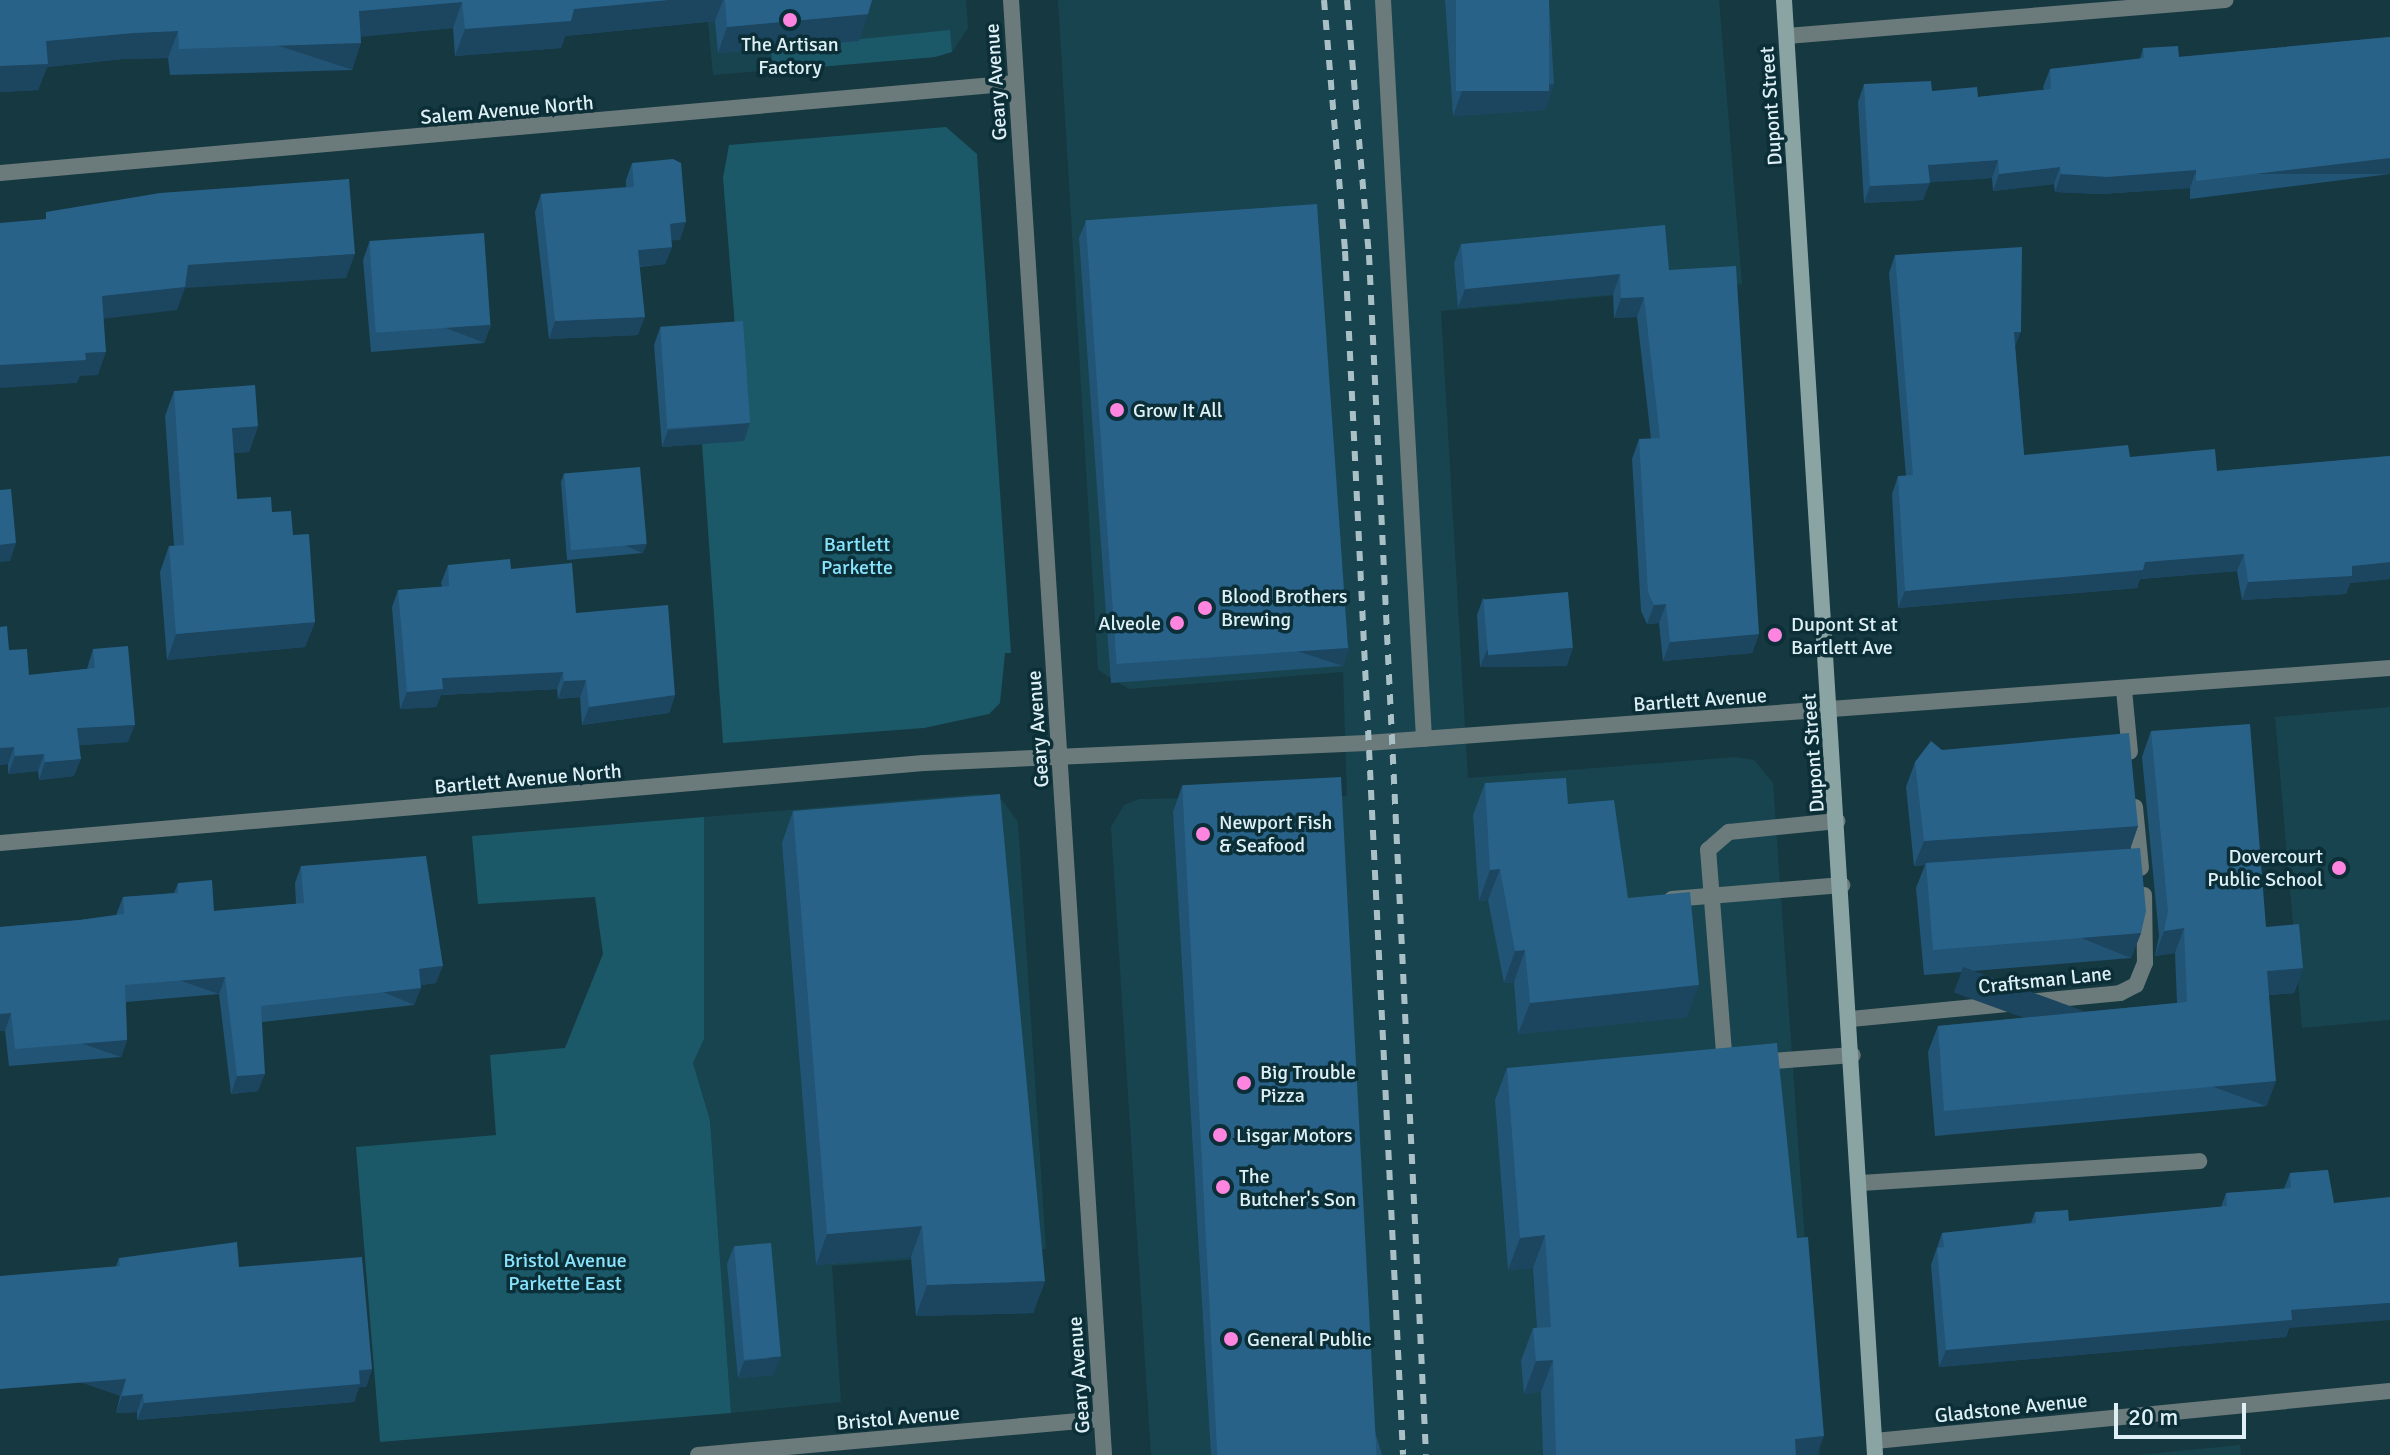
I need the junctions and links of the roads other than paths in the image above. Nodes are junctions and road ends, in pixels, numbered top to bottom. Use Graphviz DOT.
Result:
graph roads {
  1 [pos="1011,0"];
  2 [pos="1383,0"];
  3 [pos="1784,0"];
  4 [pos="2226,0"];
  5 [pos="1787,36"];
  6 [pos="1016,83"];
  7 [pos="0,173"];
  8 [pos="2390,668"];
  9 [pos="2124,690"];
  10 [pos="1830,710"];
  11 [pos="1424,739"];
  12 [pos="1059,755"];
  13 [pos="1837,821"];
  14 [pos="0,843"];
  15 [pos="1842,885"];
  16 [pos="1708,896"];
  17 [pos="1654,900"];
  18 [pos="1851,1019"];
  19 [pos="1853,1055"];
  20 [pos="2199,1161"];
  21 [pos="1861,1183"];
  22 [pos="2390,1391"];
  23 [pos="1101,1419"];
  24 [pos="1875,1448"];
  25 [pos="698,1455"];
  26 [pos="1104,1455"];
  1 -- 6 [label="street, Geary Avenue"];
  2 -- 11 [label="street"];
  3 -- 5 [label="main road, Dupont Street"];
  4 -- 5 [label="street"];
  5 -- 10 [label="main road, Dupont Street"];
  6 -- 7 [label="street, Salem Avenue North"];
  6 -- 12 [label="street, Geary Avenue"];
  8 -- 9 [label="street, Bartlett Avenue"];
  9 -- 10 [label="street, Bartlett Avenue"];
  9 -- 18 [label="street, Craftsman Lane"];
  10 -- 11 [label="street, Bartlett Avenue"];
  10 -- 13 [label="main road, Dupont Street"];
  11 -- 12 [label="street, Bartlett Avenue"];
  12 -- 14 [label="street, Bartlett Avenue North"];
  12 -- 23 [label="street, Geary Avenue"];
  13 -- 15 [label="main road, Dupont Street"];
  13 -- 16 [label="street"];
  15 -- 16 [label="street"];
  15 -- 18 [label="main road, Dupont Street"];
  16 -- 17 [label="street"];
  16 -- 19 [label="street"];
  18 -- 19 [label="main road, Dupont Street"];
  19 -- 21 [label="main road, Dupont Street"];
  20 -- 21 [label="street"];
  21 -- 24 [label="main road, Dupont Street"];
  22 -- 24 [label="street, Gladstone Avenue"];
  23 -- 25 [label="street, Bristol Avenue"];
  23 -- 26 [label="street, Geary Avenue"];
}
